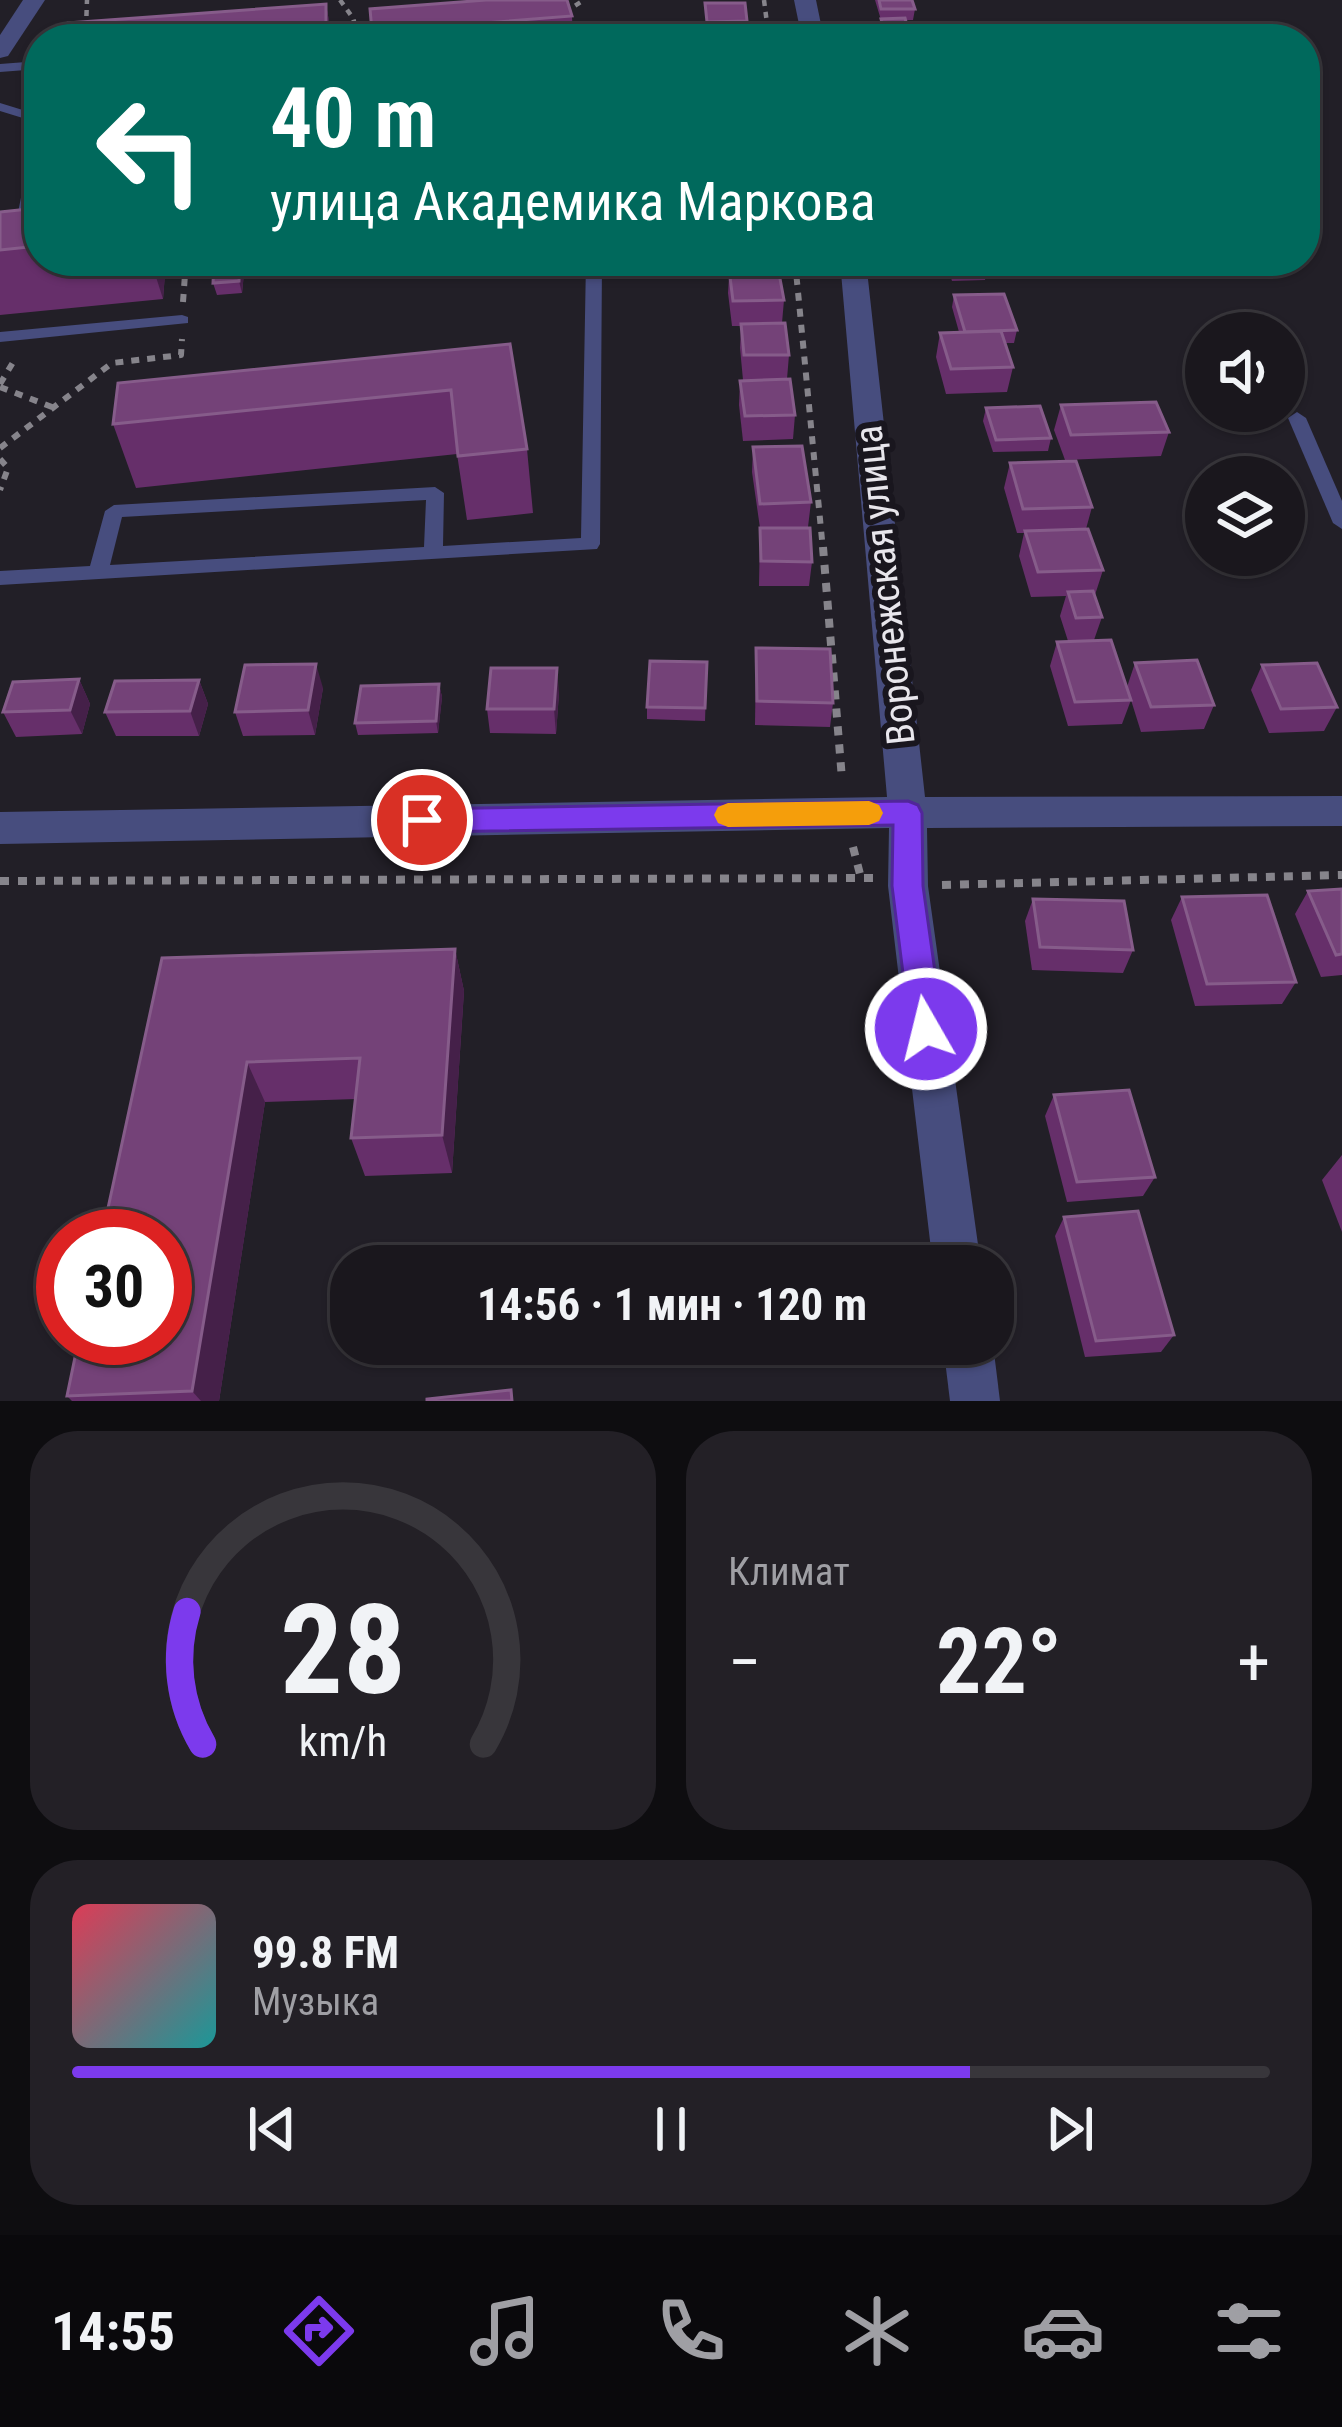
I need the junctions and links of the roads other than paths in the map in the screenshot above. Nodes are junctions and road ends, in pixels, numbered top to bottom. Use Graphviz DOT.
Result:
graph roads {
  1 [pos="34,0"];
  2 [pos="0,52"];
  3 [pos="24,220"];
  4 [pos="0,267"];
  5 [pos="594,276"];
  6 [pos="854,276"];
  7 [pos="183,313"];
  8 [pos="0,337"];
  9 [pos="1303,432"];
  10 [pos="1342,523"];
  11 [pos="433,553"];
  12 [pos="98,572"];
  13 [pos="0,578"];
  14 [pos="1342,811"];
  15 [pos="908,813"];
  16 [pos="0,828"];
  17 [pos="954,1245"];
  18 [pos="971,1365"];
  19 [pos="975,1401"];
  1 -- 2 [label="street"];
  3 -- 4 [label="lane"];
  5 -- 11 [label="lane"];
  6 -- 15 [label="street, Воронежская улица"];
  7 -- 8 [label="lane"];
  9 -- 10 [label="lane"];
  11 -- 12 [label="lane"];
  11 -- 12 [label="lane"];
  12 -- 13 [label="lane"];
  14 -- 15 [label="street"];
  15 -- 16 [label="street"];
  15 -- 17 [label="street, Воронежская улица"];
  18 -- 19 [label="street"];
}
